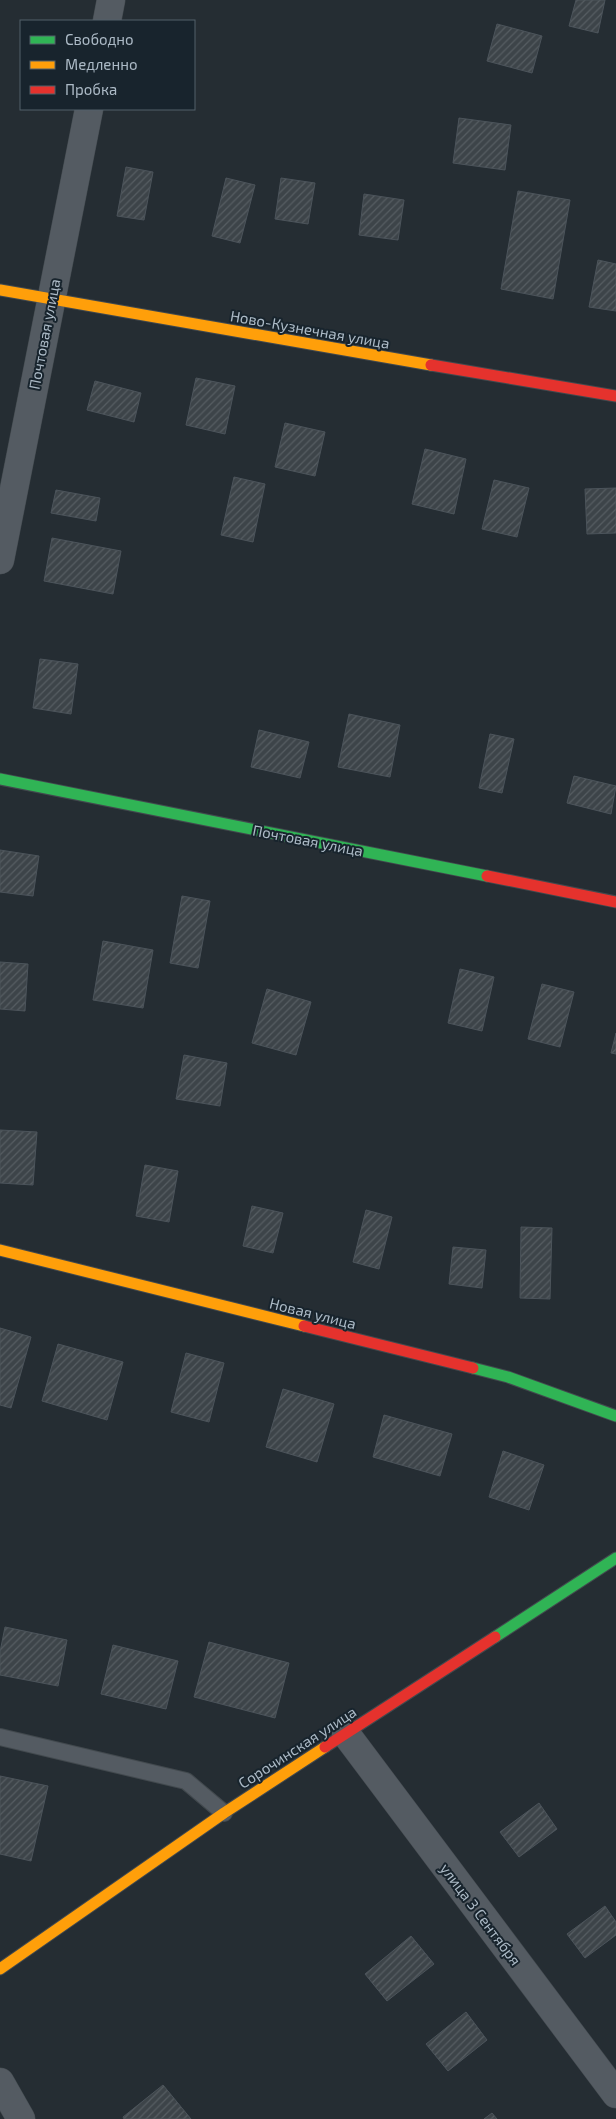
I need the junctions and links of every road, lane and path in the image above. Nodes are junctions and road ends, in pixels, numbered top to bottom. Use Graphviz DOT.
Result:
graph roads {
  1 [pos="111,0"];
  2 [pos="107,20"];
  3 [pos="89,110"];
  4 [pos="0,290"];
  5 [pos="51,300"];
  6 [pos="616,396"];
  7 [pos="0,560"];
  8 [pos="0,779"];
  9 [pos="616,902"];
  10 [pos="0,1250"];
  11 [pos="616,1416"];
  12 [pos="616,1558"];
  13 [pos="346,1734"];
  14 [pos="0,1737"];
  15 [pos="224,1813"];
  16 [pos="0,1969"];
  17 [pos="0,2082"];
  18 [pos="616,2094"];
  19 [pos="21,2119"];
  1 -- 2 [label="street"];
  3 -- 5 [label="street, Почтовая улица"];
  4 -- 5 [label="street, Ново-Кузнечная улица"];
  5 -- 6 [label="street, Ново-Кузнечная улица"];
  5 -- 7 [label="street, Почтовая улица"];
  8 -- 9 [label="street, Почтовая улица"];
  10 -- 11 [label="street, Новая улица"];
  12 -- 13 [label="street, Сорочинская улица"];
  13 -- 15 [label="street, Сорочинская улица"];
  13 -- 18 [label="street, улица 3 Сентября"];
  14 -- 15 [label="lane"];
  15 -- 16 [label="street, Сорочинская улица"];
  17 -- 19 [label="street"];
}
